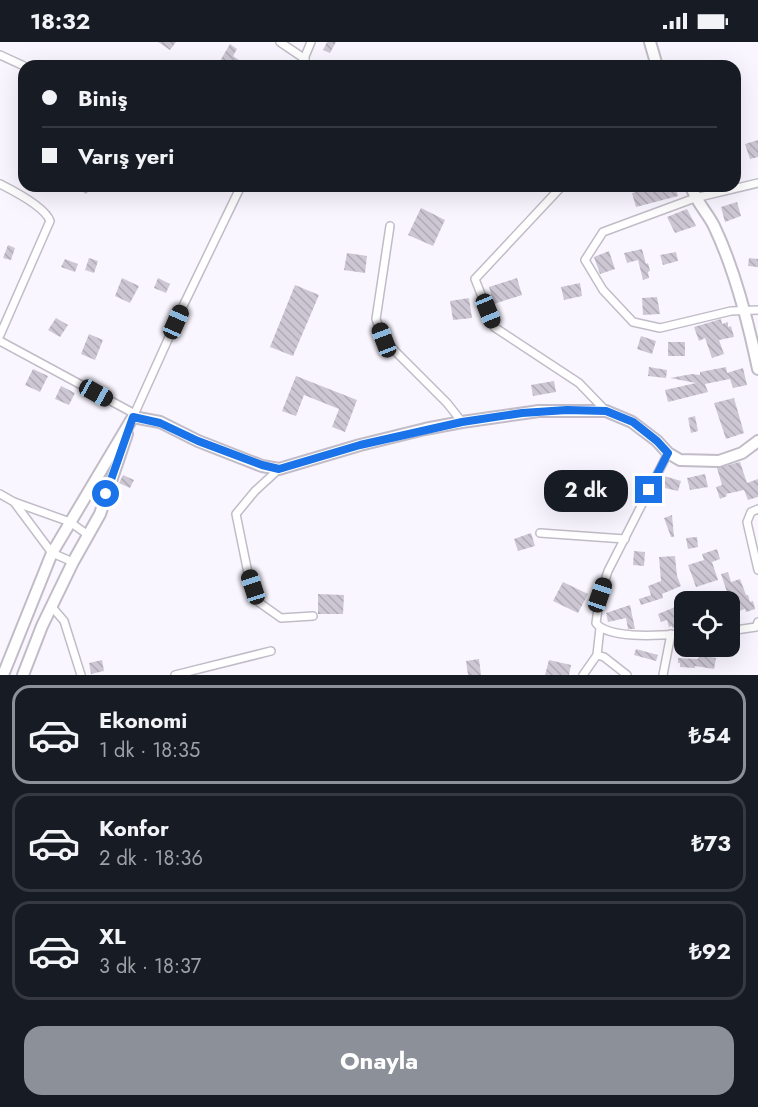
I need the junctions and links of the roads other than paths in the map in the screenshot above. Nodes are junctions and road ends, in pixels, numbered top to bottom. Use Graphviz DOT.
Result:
graph roads {
  1 [pos="280,42"];
  2 [pos="311,42"];
  3 [pos="650,42"];
  4 [pos="0,55"];
  5 [pos="300,60"];
  6 [pos="304,60"];
  7 [pos="655,60"];
  8 [pos="18,63"];
  9 [pos="758,183"];
  10 [pos="0,184"];
  11 [pos="741,187"];
  12 [pos="238,192"];
  13 [pos="556,192"];
  14 [pos="692,192"];
  15 [pos="720,192"];
  16 [pos="694,198"];
  17 [pos="390,226"];
  18 [pos="758,310"];
  19 [pos="744,311"];
  20 [pos="0,335"];
  21 [pos="0,341"];
  22 [pos="758,369"];
  23 [pos="606,411"];
  24 [pos="134,416"];
  25 [pos="462,422"];
  26 [pos="758,441"];
  27 [pos="668,453"];
  28 [pos="279,469"];
  29 [pos="0,494"];
  30 [pos="14,502"];
  31 [pos="758,509"];
  32 [pos="70,522"];
  33 [pos="540,533"];
  34 [pos="88,535"];
  35 [pos="625,538"];
  36 [pos="52,553"];
  37 [pos="73,562"];
  38 [pos="758,570"];
  39 [pos="52,607"];
  40 [pos="313,616"];
  41 [pos="758,622"];
  42 [pos="600,627"];
  43 [pos="740,629"];
  44 [pos="671,634"];
  45 [pos="271,651"];
  46 [pos="597,655"];
  47 [pos="3,675"];
  48 [pos="23,675"];
  49 [pos="81,675"];
  50 [pos="175,675"];
  51 [pos="584,675"];
  52 [pos="627,675"];
  53 [pos="663,675"];
  1 -- 5 [label="street"];
  2 -- 6 [label="street"];
  3 -- 7 [label="street"];
  4 -- 8 [label="street"];
  9 -- 11 [label="street"];
  10 -- 20 [label="street"];
  12 -- 24 [label="street"];
  13 -- 23 [label="street"];
  14 -- 16 [label="street"];
  15 -- 16 [label="street"];
  16 -- 19 [label="street"];
  16 -- 19 [label="street"];
  17 -- 25 [label="street"];
  18 -- 19 [label="street"];
  19 -- 22 [label="street"];
  21 -- 24 [label="street"];
  23 -- 25 [label="street"];
  23 -- 27 [label="street"];
  24 -- 28 [label="street"];
  24 -- 32 [label="street"];
  24 -- 34 [label="street"];
  25 -- 28 [label="street"];
  26 -- 27 [label="street"];
  27 -- 35 [label="street"];
  28 -- 40 [label="street"];
  29 -- 30 [label="street"];
  30 -- 32 [label="street"];
  30 -- 36 [label="street"];
  31 -- 38 [label="street"];
  32 -- 34 [label="street"];
  32 -- 36 [label="street"];
  33 -- 35 [label="street"];
  34 -- 37 [label="street"];
  35 -- 42 [label="street"];
  36 -- 37 [label="street"];
  36 -- 47 [label="street"];
  37 -- 39 [label="street"];
  39 -- 48 [label="street"];
  39 -- 49 [label="street"];
  41 -- 43 [label="street"];
  42 -- 44 [label="street"];
  42 -- 46 [label="street"];
  44 -- 53 [label="street"];
  45 -- 50 [label="street"];
  46 -- 51 [label="street"];
  46 -- 52 [label="street"];
}
